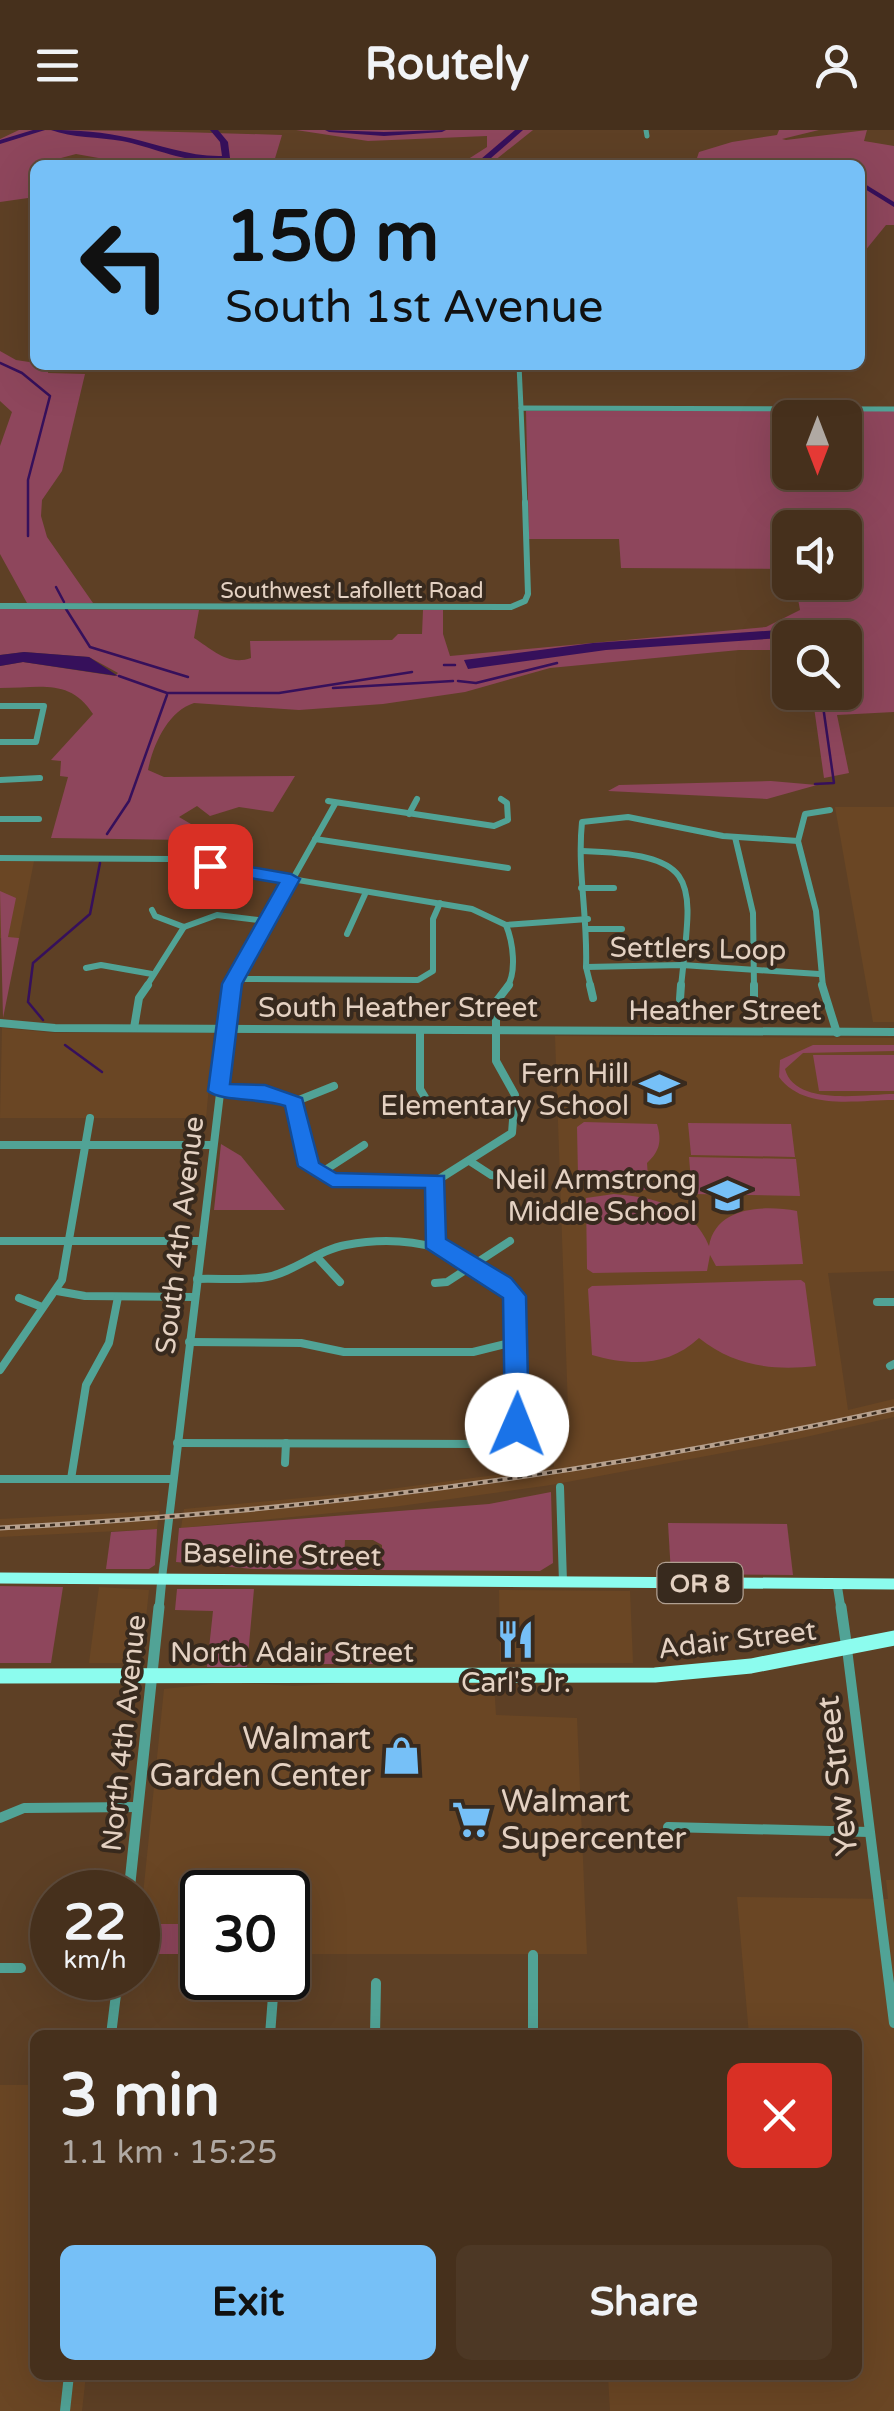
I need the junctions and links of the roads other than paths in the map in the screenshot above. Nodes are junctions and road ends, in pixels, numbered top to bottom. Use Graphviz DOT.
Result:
graph roads {
  1 [pos="520,370"];
  2 [pos="521,408"];
  3 [pos="894,409"];
  4 [pos="0,606"];
  5 [pos="118,607"];
  6 [pos="0,706"];
  7 [pos="0,742"];
  8 [pos="40,778"];
  9 [pos="0,780"];
  10 [pos="417,799"];
  11 [pos="501,799"];
  12 [pos="830,810"];
  13 [pos="409,814"];
  14 [pos="0,819"];
  15 [pos="39,819"];
  16 [pos="243,831"];
  17 [pos="735,837"];
  18 [pos="314,839"];
  19 [pos="798,841"];
  20 [pos="582,851"];
  21 [pos="0,858"];
  22 [pos="210,866"];
  23 [pos="508,868"];
  24 [pos="291,879"];
  25 [pos="581,888"];
  26 [pos="614,888"];
  27 [pos="366,892"];
  28 [pos="440,903"];
  29 [pos="152,910"];
  30 [pos="588,918"];
  31 [pos="266,921"];
  32 [pos="506,925"];
  33 [pos="184,928"];
  34 [pos="587,929"];
  35 [pos="622,929"];
  36 [pos="346,934"];
  37 [pos="682,965"];
  38 [pos="586,967"];
  39 [pos="86,968"];
  40 [pos="752,971"];
  41 [pos="152,974"];
  42 [pos="819,974"];
  43 [pos="234,979"];
  44 [pos="593,998"];
  45 [pos="680,998"];
  46 [pos="754,999"];
  47 [pos="0,1023"];
  48 [pos="134,1028"];
  49 [pos="225,1029"];
  50 [pos="420,1030"];
  51 [pos="496,1030"];
  52 [pos="556,1030"];
  53 [pos="894,1032"];
  54 [pos="836,1033"];
  55 [pos="334,1086"];
  56 [pos="218,1091"];
  57 [pos="426,1098"];
  58 [pos="294,1102"];
  59 [pos="90,1118"];
  60 [pos="0,1145"];
  61 [pos="85,1145"];
  62 [pos="212,1145"];
  63 [pos="364,1145"];
  64 [pos="471,1162"];
  65 [pos="319,1174"];
  66 [pos="505,1177"];
  67 [pos="436,1181"];
  68 [pos="0,1241"];
  69 [pos="69,1241"];
  70 [pos="510,1241"];
  71 [pos="201,1242"];
  72 [pos="434,1242"];
  73 [pos="316,1256"];
  74 [pos="472,1264"];
  75 [pos="197,1279"];
  76 [pos="340,1282"];
  77 [pos="434,1283"];
  78 [pos="57,1292"];
  79 [pos="118,1296"];
  80 [pos="194,1297"];
  81 [pos="19,1298"];
  82 [pos="877,1302"];
  83 [pos="894,1302"];
  84 [pos="42,1307"];
  85 [pos="189,1342"];
  86 [pos="518,1342"];
  87 [pos="0,1370"];
  88 [pos="177,1442"];
  89 [pos="286,1443"];
  90 [pos="285,1463"];
  91 [pos="0,1478"];
  92 [pos="71,1479"];
  93 [pos="173,1479"];
  94 [pos="560,1488"];
  95 [pos="0,1578"];
  96 [pos="162,1578"];
  97 [pos="563,1582"];
  98 [pos="838,1584"];
  99 [pos="894,1584"];
  100 [pos="894,1638"];
  101 [pos="846,1649"];
  102 [pos="0,1676"];
  103 [pos="152,1676"];
  104 [pos="585,1677"];
  105 [pos="138,1807"];
  106 [pos="0,1818"];
  107 [pos="668,1827"];
  108 [pos="868,1832"];
  109 [pos="131,1870"];
  110 [pos="533,1956"];
  111 [pos="0,1968"];
  112 [pos="21,1968"];
  113 [pos="376,1982"];
  114 [pos="115,2000"];
  115 [pos="273,2000"];
  116 [pos="894,2022"];
  117 [pos="112,2030"];
  118 [pos="270,2030"];
  119 [pos="375,2030"];
  120 [pos="533,2030"];
  121 [pos="68,2380"];
  122 [pos="65,2411"];
  1 -- 2 [label="street, Southwest Lafollett Road"];
  2 -- 3 [label="street"];
  2 -- 5 [label="street, Southwest Lafollett Road"];
  4 -- 5 [label="street, Southwest Lafollett Road"];
  6 -- 7 [label="street"];
  8 -- 9 [label="street"];
  10 -- 13 [label="street"];
  11 -- 13 [label="street"];
  12 -- 19 [label="street"];
  13 -- 18 [label="street, South 4th Avenue"];
  14 -- 15 [label="street"];
  16 -- 22 [label="street"];
  17 -- 19 [label="street, Settlers Loop"];
  17 -- 20 [label="street, Settlers Loop"];
  17 -- 40 [label="street"];
  18 -- 23 [label="street"];
  18 -- 24 [label="street, South 4th Avenue"];
  19 -- 42 [label="street"];
  20 -- 25 [label="street, Settlers Loop"];
  20 -- 37 [label="street"];
  21 -- 22 [label="street"];
  22 -- 24 [label="street"];
  24 -- 27 [label="street"];
  24 -- 31 [label="street, South 4th Avenue"];
  25 -- 26 [label="street"];
  25 -- 30 [label="street, Settlers Loop"];
  27 -- 28 [label="street"];
  27 -- 36 [label="street"];
  28 -- 32 [label="street"];
  28 -- 43 [label="street"];
  29 -- 33 [label="street"];
  30 -- 32 [label="street"];
  30 -- 34 [label="street, Settlers Loop"];
  31 -- 33 [label="street"];
  31 -- 43 [label="street, South 4th Avenue"];
  32 -- 51 [label="street"];
  33 -- 41 [label="street"];
  34 -- 35 [label="street"];
  34 -- 38 [label="street, Settlers Loop"];
  37 -- 38 [label="street, Settlers Loop"];
  37 -- 40 [label="street, Settlers Loop"];
  37 -- 45 [label="street"];
  38 -- 44 [label="street"];
  39 -- 41 [label="street"];
  40 -- 42 [label="street, Settlers Loop"];
  40 -- 46 [label="street"];
  41 -- 48 [label="street"];
  42 -- 54 [label="street"];
  43 -- 49 [label="street, South 4th Avenue"];
  47 -- 48 [label="street, South Heather Street"];
  48 -- 49 [label="street, South Heather Street"];
  49 -- 50 [label="street, South Heather Street"];
  49 -- 56 [label="street, South 4th Avenue"];
  50 -- 51 [label="street, South Heather Street"];
  50 -- 57 [label="street"];
  51 -- 52 [label="street, South Heather Street"];
  51 -- 64 [label="street"];
  52 -- 54 [label="street, Heather Street"];
  53 -- 54 [label="street, Heather Street"];
  55 -- 58 [label="street"];
  56 -- 58 [label="street"];
  56 -- 62 [label="street, South 4th Avenue"];
  58 -- 65 [label="street"];
  59 -- 61 [label="street"];
  60 -- 61 [label="street"];
  61 -- 62 [label="street"];
  61 -- 69 [label="street"];
  62 -- 71 [label="street, South 4th Avenue"];
  63 -- 65 [label="street"];
  64 -- 66 [label="street"];
  64 -- 67 [label="street"];
  65 -- 67 [label="street"];
  67 -- 72 [label="street"];
  68 -- 69 [label="street"];
  69 -- 71 [label="street"];
  69 -- 78 [label="street"];
  70 -- 74 [label="street"];
  71 -- 75 [label="street, South 4th Avenue"];
  72 -- 73 [label="street"];
  72 -- 74 [label="street"];
  73 -- 75 [label="street"];
  73 -- 76 [label="street"];
  74 -- 77 [label="street"];
  74 -- 86 [label="street"];
  75 -- 80 [label="street, South 4th Avenue"];
  78 -- 79 [label="street"];
  78 -- 84 [label="street"];
  79 -- 80 [label="street"];
  79 -- 92 [label="street"];
  80 -- 85 [label="street, South 4th Avenue"];
  81 -- 84 [label="street"];
  82 -- 83 [label="street"];
  84 -- 87 [label="street"];
  85 -- 86 [label="street"];
  85 -- 88 [label="street, South 4th Avenue"];
  86 -- 89 [label="street"];
  88 -- 89 [label="street"];
  88 -- 93 [label="street, South 4th Avenue"];
  89 -- 90 [label="street"];
  91 -- 92 [label="street"];
  92 -- 93 [label="street"];
  93 -- 96 [label="street, South 4th Avenue"];
  94 -- 97 [label="street"];
  95 -- 96 [label="highway, Baseline Street / OR 8"];
  96 -- 97 [label="highway, Baseline Street / OR 8"];
  96 -- 103 [label="street, North 4th Avenue"];
  97 -- 98 [label="highway, OR 8"];
  98 -- 99 [label="highway, OR 8"];
  98 -- 101 [label="street, Yew Street"];
  100 -- 101 [label="highway, Adair Street"];
  101 -- 104 [label="highway, Adair Street"];
  101 -- 108 [label="street, Yew Street"];
  102 -- 103 [label="highway, North Adair Street"];
  103 -- 104 [label="highway, North Adair Street"];
  103 -- 105 [label="street, North 4th Avenue"];
  105 -- 106 [label="street"];
  105 -- 109 [label="street, North 4th Avenue"];
  107 -- 108 [label="street"];
  108 -- 116 [label="street, Yew Street"];
  110 -- 120 [label="street"];
  111 -- 112 [label="street"];
  113 -- 119 [label="street"];
  114 -- 117 [label="street"];
  115 -- 118 [label="street"];
  121 -- 122 [label="street"];
}
